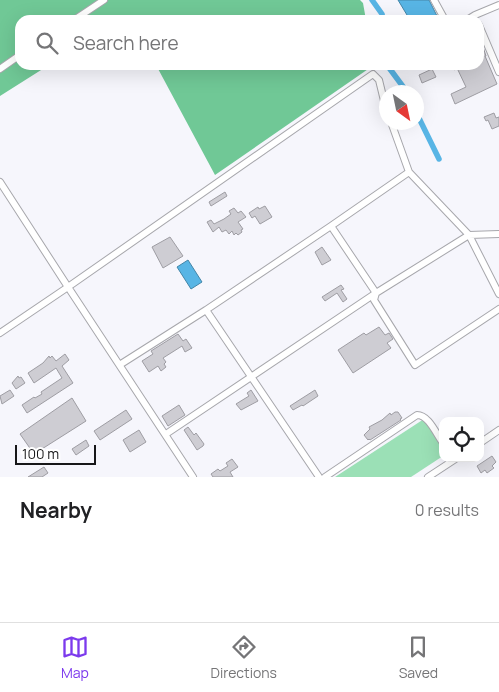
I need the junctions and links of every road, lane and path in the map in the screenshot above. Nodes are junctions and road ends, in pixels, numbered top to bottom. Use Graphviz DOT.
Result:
graph roads {
  1 [pos="104,0"];
  2 [pos="434,0"];
  3 [pos="499,5"];
  4 [pos="82,15"];
  5 [pos="442,15"];
  6 [pos="480,15"];
  7 [pos="484,37"];
  8 [pos="15,58"];
  9 [pos="0,68"];
  10 [pos="499,72"];
  11 [pos="380,85"];
  12 [pos="394,130"];
  13 [pos="409,172"];
  14 [pos="0,182"];
  15 [pos="331,226"];
  16 [pos="499,234"];
  17 [pos="470,235"];
  18 [pos="68,287"];
  19 [pos="376,293"];
  20 [pos="499,294"];
  21 [pos="499,309"];
  22 [pos="206,310"];
  23 [pos="0,333"];
  24 [pos="120,364"];
  25 [pos="252,377"];
  26 [pos="499,430"];
  27 [pos="166,434"];
  28 [pos="439,438"];
  29 [pos="484,440"];
  30 [pos="450,462"];
  31 [pos="193,477"];
  32 [pos="319,477"];
  33 [pos="325,477"];
  34 [pos="428,477"];
  1 -- 4 [label="street"];
  2 -- 5 [label="street"];
  3 -- 6 [label="street"];
  7 -- 10 [label="street"];
  8 -- 9 [label="street"];
  11 -- 18 [label="street"];
  12 -- 13 [label="street"];
  13 -- 15 [label="street"];
  13 -- 17 [label="street"];
  14 -- 18 [label="street"];
  15 -- 19 [label="street"];
  15 -- 22 [label="street"];
  16 -- 17 [label="street"];
  17 -- 19 [label="street"];
  17 -- 20 [label="street"];
  18 -- 23 [label="street"];
  18 -- 24 [label="street"];
  19 -- 21 [label="street"];
  19 -- 25 [label="street"];
  22 -- 24 [label="street"];
  22 -- 25 [label="street"];
  24 -- 27 [label="street"];
  25 -- 27 [label="street"];
  25 -- 32 [label="street"];
  26 -- 29 [label="street"];
  27 -- 31 [label="street"];
  28 -- 33 [label="street"];
  30 -- 34 [label="street"];
}
